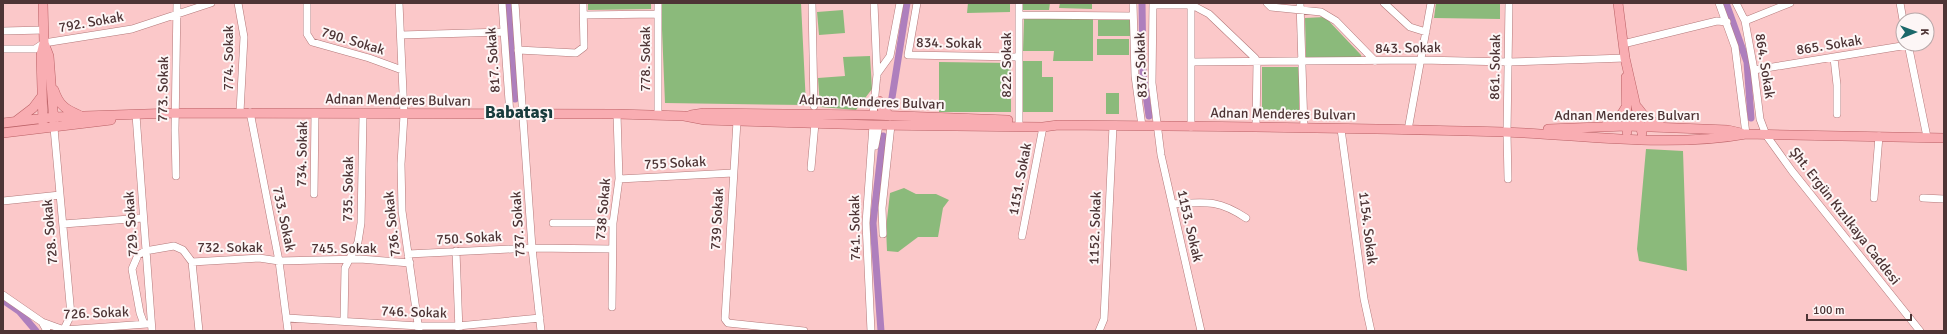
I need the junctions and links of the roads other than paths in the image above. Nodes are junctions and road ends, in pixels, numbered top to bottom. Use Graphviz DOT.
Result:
graph roads {
  1 [pos="43,3"];
  2 [pos="176,3"];
  3 [pos="211,3"];
  4 [pos="238,3"];
  5 [pos="307,3"];
  6 [pos="399,3"];
  7 [pos="502,3"];
  8 [pos="515,3"];
  9 [pos="583,3"];
  10 [pos="658,3"];
  11 [pos="812,3"];
  12 [pos="874,3"];
  13 [pos="900,3"];
  14 [pos="917,3"];
  15 [pos="1019,3"];
  16 [pos="1133,3"];
  17 [pos="1267,3"];
  18 [pos="1384,3"];
  19 [pos="1431,3"];
  20 [pos="1510,3"];
  21 [pos="1618,3"];
  22 [pos="1718,3"];
  23 [pos="1736,3"];
  24 [pos="1790,3"];
  25 [pos="1153,4"];
  26 [pos="1191,4"];
  27 [pos="1300,6"];
  28 [pos="177,14"];
  29 [pos="658,14"];
  30 [pos="584,15"];
  31 [pos="1019,15"];
  32 [pos="1133,16"];
  33 [pos="1745,21"];
  34 [pos="1727,22"];
  35 [pos="44,30"];
  36 [pos="3,31"];
  37 [pos="504,32"];
  38 [pos="1426,32"];
  39 [pos="401,35"];
  40 [pos="44,44"];
  41 [pos="1623,44"];
  42 [pos="1895,47"];
  43 [pos="3,49"];
  44 [pos="518,50"];
  45 [pos="1909,52"];
  46 [pos="1019,57"];
  47 [pos="1625,58"];
  48 [pos="1834,58"];
  49 [pos="1421,60"];
  50 [pos="1375,61"];
  51 [pos="1192,62"];
  52 [pos="1257,62"];
  53 [pos="1303,62"];
  54 [pos="1509,62"];
  55 [pos="402,70"];
  56 [pos="1754,70"];
  57 [pos="877,74"];
  58 [pos="50,79"];
  59 [pos="42,96"];
  60 [pos="879,101"];
  61 [pos="814,106"];
  62 [pos="1627,106"];
  63 [pos="1637,107"];
  64 [pos="245,112"];
  65 [pos="175,113"];
  66 [pos="315,113"];
  67 [pos="363,114"];
  68 [pos="404,114"];
  69 [pos="617,114"];
  70 [pos="1836,114"];
  71 [pos="136,115"];
  72 [pos="510,115"];
  73 [pos="523,115"];
  74 [pos="658,115"];
  75 [pos="82,116"];
  76 [pos="684,116"];
  77 [pos="54,117"];
  78 [pos="43,119"];
  79 [pos="876,120"];
  80 [pos="16,121"];
  81 [pos="737,121"];
  82 [pos="891,121"];
  83 [pos="3,123"];
  84 [pos="815,123"];
  85 [pos="1019,123"];
  86 [pos="1058,125"];
  87 [pos="1113,126"];
  88 [pos="1142,126"];
  89 [pos="1158,126"];
  90 [pos="1626,126"];
  91 [pos="1043,127"];
  92 [pos="1191,127"];
  93 [pos="1256,127"];
  94 [pos="1602,127"];
  95 [pos="1642,127"];
  96 [pos="54,128"];
  97 [pos="1304,128"];
  98 [pos="1664,128"];
  99 [pos="44,129"];
  100 [pos="1341,129"];
  101 [pos="1408,130"];
  102 [pos="1507,132"];
  103 [pos="3,133"];
  104 [pos="1746,134"];
  105 [pos="1766,135"];
  106 [pos="1879,136"];
  107 [pos="1927,137"];
  108 [pos="1944,138"];
  109 [pos="1627,139"];
  110 [pos="1642,140"];
  111 [pos="811,168"];
  112 [pos="733,173"];
  113 [pos="176,176"];
  114 [pos="619,179"];
  115 [pos="1508,179"];
  116 [pos="60,194"];
  117 [pos="314,194"];
  118 [pos="1874,198"];
  119 [pos="1923,198"];
  120 [pos="1944,199"];
  121 [pos="3,201"];
  122 [pos="1172,204"];
  123 [pos="143,218"];
  124 [pos="1246,218"];
  125 [pos="552,223"];
  126 [pos="613,223"];
  127 [pos="63,224"];
  128 [pos="883,234"];
  129 [pos="1022,236"];
  130 [pos="532,248"];
  131 [pos="612,249"];
  132 [pos="145,251"];
  133 [pos="456,251"];
  134 [pos="408,254"];
  135 [pos="347,260"];
  136 [pos="279,261"];
  137 [pos="192,262"];
  138 [pos="410,263"];
  139 [pos="3,295"];
  140 [pos="612,307"];
  141 [pos="287,318"];
  142 [pos="540,318"];
  143 [pos="344,321"];
  144 [pos="42,322"];
  145 [pos="149,326"];
  146 [pos="419,329"];
  147 [pos="458,329"];
  148 [pos="63,330"];
  149 [pos="1099,330"];
  150 [pos="47,331"];
  151 [pos="199,331"];
  152 [pos="288,331"];
  153 [pos="541,331"];
  154 [pos="804,331"];
  155 [pos="871,331"];
  156 [pos="1201,331"];
  157 [pos="1371,331"];
  158 [pos="1920,331"];
  1 -- 35 [label="main road"];
  2 -- 28 [label="street, 773. Sokak"];
  3 -- 28 [label="street, 792. Sokak"];
  4 -- 64 [label="street, 774. Sokak"];
  5 -- 55 [label="street, 790. Sokak"];
  6 -- 39 [label="street, 736. Sokak"];
  7 -- 37 [label="street, 817. Sokak"];
  8 -- 44 [label="street, 737. Sokak"];
  9 -- 30 [label="street"];
  10 -- 29 [label="street, 778. Sokak"];
  11 -- 61 [label="street"];
  12 -- 57 [label="street"];
  13 -- 57 [label="street"];
  14 -- 46 [label="street, 834. Sokak"];
  15 -- 31 [label="street, 822. Sokak"];
  16 -- 32 [label="street, 837. Sokak"];
  17 -- 27 [label="street"];
  18 -- 38 [label="street"];
  19 -- 38 [label="street"];
  20 -- 54 [label="street, 861. Sokak"];
  21 -- 41 [label="main road"];
  22 -- 34 [label="street"];
  23 -- 33 [label="street, 864. Sokak"];
  24 -- 33 [label="street"];
  25 -- 26 [label="street"];
  25 -- 89 [label="street, 837. Sokak"];
  26 -- 51 [label="street"];
  26 -- 52 [label="street"];
  27 -- 50 [label="street"];
  27 -- 53 [label="street"];
  28 -- 40 [label="street, 792. Sokak"];
  28 -- 65 [label="street, 773. Sokak"];
  29 -- 30 [label="street"];
  29 -- 74 [label="street, 778. Sokak"];
  30 -- 44 [label="street"];
  31 -- 32 [label="street"];
  31 -- 46 [label="street, 822. Sokak"];
  32 -- 88 [label="street, 837. Sokak"];
  33 -- 56 [label="street, 864. Sokak"];
  34 -- 41 [label="street"];
  34 -- 104 [label="street"];
  35 -- 36 [label="street"];
  35 -- 40 [label="main road"];
  37 -- 39 [label="street"];
  37 -- 72 [label="street, 817. Sokak"];
  38 -- 49 [label="street"];
  39 -- 55 [label="street, 736. Sokak"];
  40 -- 43 [label="street, 792. Sokak"];
  40 -- 58 [label="main road"];
  40 -- 59 [label="main road"];
  41 -- 47 [label="main road"];
  42 -- 48 [label="street, 865. Sokak"];
  44 -- 73 [label="street, 737. Sokak"];
  45 -- 107 [label="street"];
  46 -- 85 [label="street, 822. Sokak"];
  47 -- 54 [label="street, 843. Sokak"];
  47 -- 62 [label="main road"];
  47 -- 63 [label="main road"];
  48 -- 56 [label="street, 865. Sokak"];
  48 -- 70 [label="street"];
  49 -- 50 [label="street, 843. Sokak"];
  49 -- 54 [label="street, 843. Sokak"];
  49 -- 101 [label="street"];
  50 -- 53 [label="street, 843. Sokak"];
  51 -- 52 [label="street, 843. Sokak"];
  51 -- 92 [label="street"];
  52 -- 53 [label="street, 843. Sokak"];
  52 -- 93 [label="street"];
  53 -- 97 [label="street"];
  54 -- 102 [label="street, 861. Sokak"];
  55 -- 68 [label="street, 736. Sokak"];
  56 -- 105 [label="street, 864. Sokak"];
  57 -- 60 [label="street"];
  57 -- 79 [label="street"];
  58 -- 75 [label="main road"];
  58 -- 77 [label="main road"];
  59 -- 78 [label="main road"];
  59 -- 80 [label="main road"];
  60 -- 79 [label="street"];
  60 -- 82 [label="main road"];
  62 -- 90 [label="main road"];
  62 -- 94 [label="main road"];
  63 -- 95 [label="main road"];
  63 -- 98 [label="main road"];
  64 -- 65 [label="main road, Adnan Menderes Bulvarı"];
  64 -- 66 [label="main road, Adnan Menderes Bulvarı"];
  64 -- 136 [label="street, 733. Sokak"];
  65 -- 71 [label="main road, Adnan Menderes Bulvarı"];
  65 -- 113 [label="street, 773. Sokak"];
  66 -- 67 [label="main road, Adnan Menderes Bulvarı"];
  66 -- 117 [label="street, 734. Sokak"];
  67 -- 68 [label="main road, Adnan Menderes Bulvarı"];
  67 -- 135 [label="street, 735. Sokak"];
  68 -- 72 [label="main road, Adnan Menderes Bulvarı"];
  68 -- 134 [label="street, 736. Sokak"];
  69 -- 73 [label="main road, Adnan Menderes Bulvarı"];
  69 -- 74 [label="main road, Adnan Menderes Bulvarı"];
  69 -- 114 [label="street, 738 Sokak"];
  71 -- 75 [label="main road, Adnan Menderes Bulvarı"];
  71 -- 96 [label="main road, Adnan Menderes Bulvarı"];
  71 -- 123 [label="street, 729. Sokak"];
  72 -- 73 [label="main road, Adnan Menderes Bulvarı"];
  73 -- 130 [label="street, 737. Sokak"];
  74 -- 76 [label="main road, Adnan Menderes Bulvarı"];
  75 -- 77 [label="main road, Adnan Menderes Bulvarı"];
  76 -- 79 [label="main road, Adnan Menderes Bulvarı"];
  76 -- 81 [label="main road, Adnan Menderes Bulvarı"];
  77 -- 78 [label="main road, Adnan Menderes Bulvarı"];
  77 -- 96 [label="main road"];
  78 -- 80 [label="main road, Adnan Menderes Bulvarı"];
  78 -- 99 [label="main road"];
  79 -- 82 [label="main road, Adnan Menderes Bulvarı"];
  79 -- 84 [label="main road, Adnan Menderes Bulvarı"];
  79 -- 155 [label="street, 741. Sokak"];
  80 -- 83 [label="main road, Adnan Menderes Bulvarı"];
  81 -- 84 [label="main road, Adnan Menderes Bulvarı"];
  81 -- 112 [label="street, 739 Sokak"];
  82 -- 85 [label="main road, Adnan Menderes Bulvarı"];
  82 -- 128 [label="street"];
  84 -- 111 [label="street"];
  85 -- 86 [label="main road, Adnan Menderes Bulvarı"];
  85 -- 91 [label="main road, Adnan Menderes Bulvarı"];
  86 -- 87 [label="main road, Adnan Menderes Bulvarı"];
  86 -- 91 [label="main road, Adnan Menderes Bulvarı"];
  87 -- 88 [label="main road, Adnan Menderes Bulvarı"];
  87 -- 149 [label="street, 1152. Sokak"];
  88 -- 89 [label="main road, Adnan Menderes Bulvarı"];
  89 -- 92 [label="main road, Adnan Menderes Bulvarı"];
  89 -- 122 [label="street, 1153. Sokak"];
  90 -- 94 [label="main road, Adnan Menderes Bulvarı"];
  90 -- 95 [label="main road, Adnan Menderes Bulvarı"];
  90 -- 109 [label="main road"];
  91 -- 129 [label="street, 1151. Sokak"];
  92 -- 93 [label="main road, Adnan Menderes Bulvarı"];
  93 -- 97 [label="main road, Adnan Menderes Bulvarı"];
  94 -- 102 [label="main road, Adnan Menderes Bulvarı"];
  95 -- 98 [label="main road, Adnan Menderes Bulvarı"];
  95 -- 110 [label="main road"];
  96 -- 99 [label="main road, Adnan Menderes Bulvarı"];
  96 -- 116 [label="street, 728. Sokak"];
  97 -- 100 [label="main road, Adnan Menderes Bulvarı"];
  98 -- 104 [label="main road, Adnan Menderes Bulvarı"];
  99 -- 103 [label="main road, Adnan Menderes Bulvarı"];
  100 -- 101 [label="main road, Adnan Menderes Bulvarı"];
  100 -- 157 [label="street, 1154. Sokak"];
  101 -- 102 [label="main road, Adnan Menderes Bulvarı"];
  102 -- 109 [label="main road, Adnan Menderes Bulvarı"];
  102 -- 115 [label="street, 861. Sokak"];
  104 -- 105 [label="main road, Adnan Menderes Bulvarı"];
  104 -- 110 [label="main road, Adnan Menderes Bulvarı"];
  105 -- 106 [label="main road, Adnan Menderes Bulvarı"];
  105 -- 158 [label="street, Şht. Ergün Kızılkaya Caddesi"];
  106 -- 107 [label="main road, Adnan Menderes Bulvarı"];
  106 -- 118 [label="street"];
  107 -- 108 [label="main road, Adnan Menderes Bulvarı"];
  109 -- 110 [label="main road, Adnan Menderes Bulvarı"];
  112 -- 114 [label="street, 755 Sokak"];
  112 -- 154 [label="street, 739 Sokak"];
  114 -- 126 [label="street, 738 Sokak"];
  116 -- 121 [label="street"];
  116 -- 127 [label="street, 728. Sokak"];
  119 -- 120 [label="street"];
  122 -- 124 [label="street"];
  122 -- 156 [label="street, 1153. Sokak"];
  123 -- 127 [label="street"];
  123 -- 132 [label="street, 729. Sokak"];
  125 -- 126 [label="street"];
  126 -- 131 [label="street, 738 Sokak"];
  127 -- 148 [label="street, 728. Sokak"];
  130 -- 131 [label="street, 750. Sokak"];
  130 -- 133 [label="street, 750. Sokak"];
  130 -- 142 [label="street, 737. Sokak"];
  131 -- 140 [label="street, 738 Sokak"];
  132 -- 137 [label="street, 732. Sokak"];
  132 -- 145 [label="street, 729. Sokak"];
  132 -- 145 [label="street"];
  133 -- 134 [label="street, 750. Sokak"];
  133 -- 147 [label="street"];
  134 -- 138 [label="street, 736. Sokak"];
  135 -- 136 [label="street, 745. Sokak"];
  135 -- 138 [label="street, 745. Sokak"];
  135 -- 143 [label="street"];
  136 -- 137 [label="street, 732. Sokak"];
  136 -- 141 [label="street, 733. Sokak"];
  137 -- 151 [label="street"];
  138 -- 146 [label="street, 736. Sokak"];
  139 -- 144 [label="street, 726. Sokak"];
  141 -- 143 [label="street, 746. Sokak"];
  141 -- 152 [label="street, 733. Sokak"];
  142 -- 147 [label="street, 746. Sokak"];
  142 -- 153 [label="street, 737. Sokak"];
  143 -- 146 [label="street, 746. Sokak"];
  144 -- 148 [label="street, 726. Sokak"];
  144 -- 150 [label="street"];
  145 -- 148 [label="street, 726. Sokak"];
  146 -- 147 [label="street, 746. Sokak"];
}
